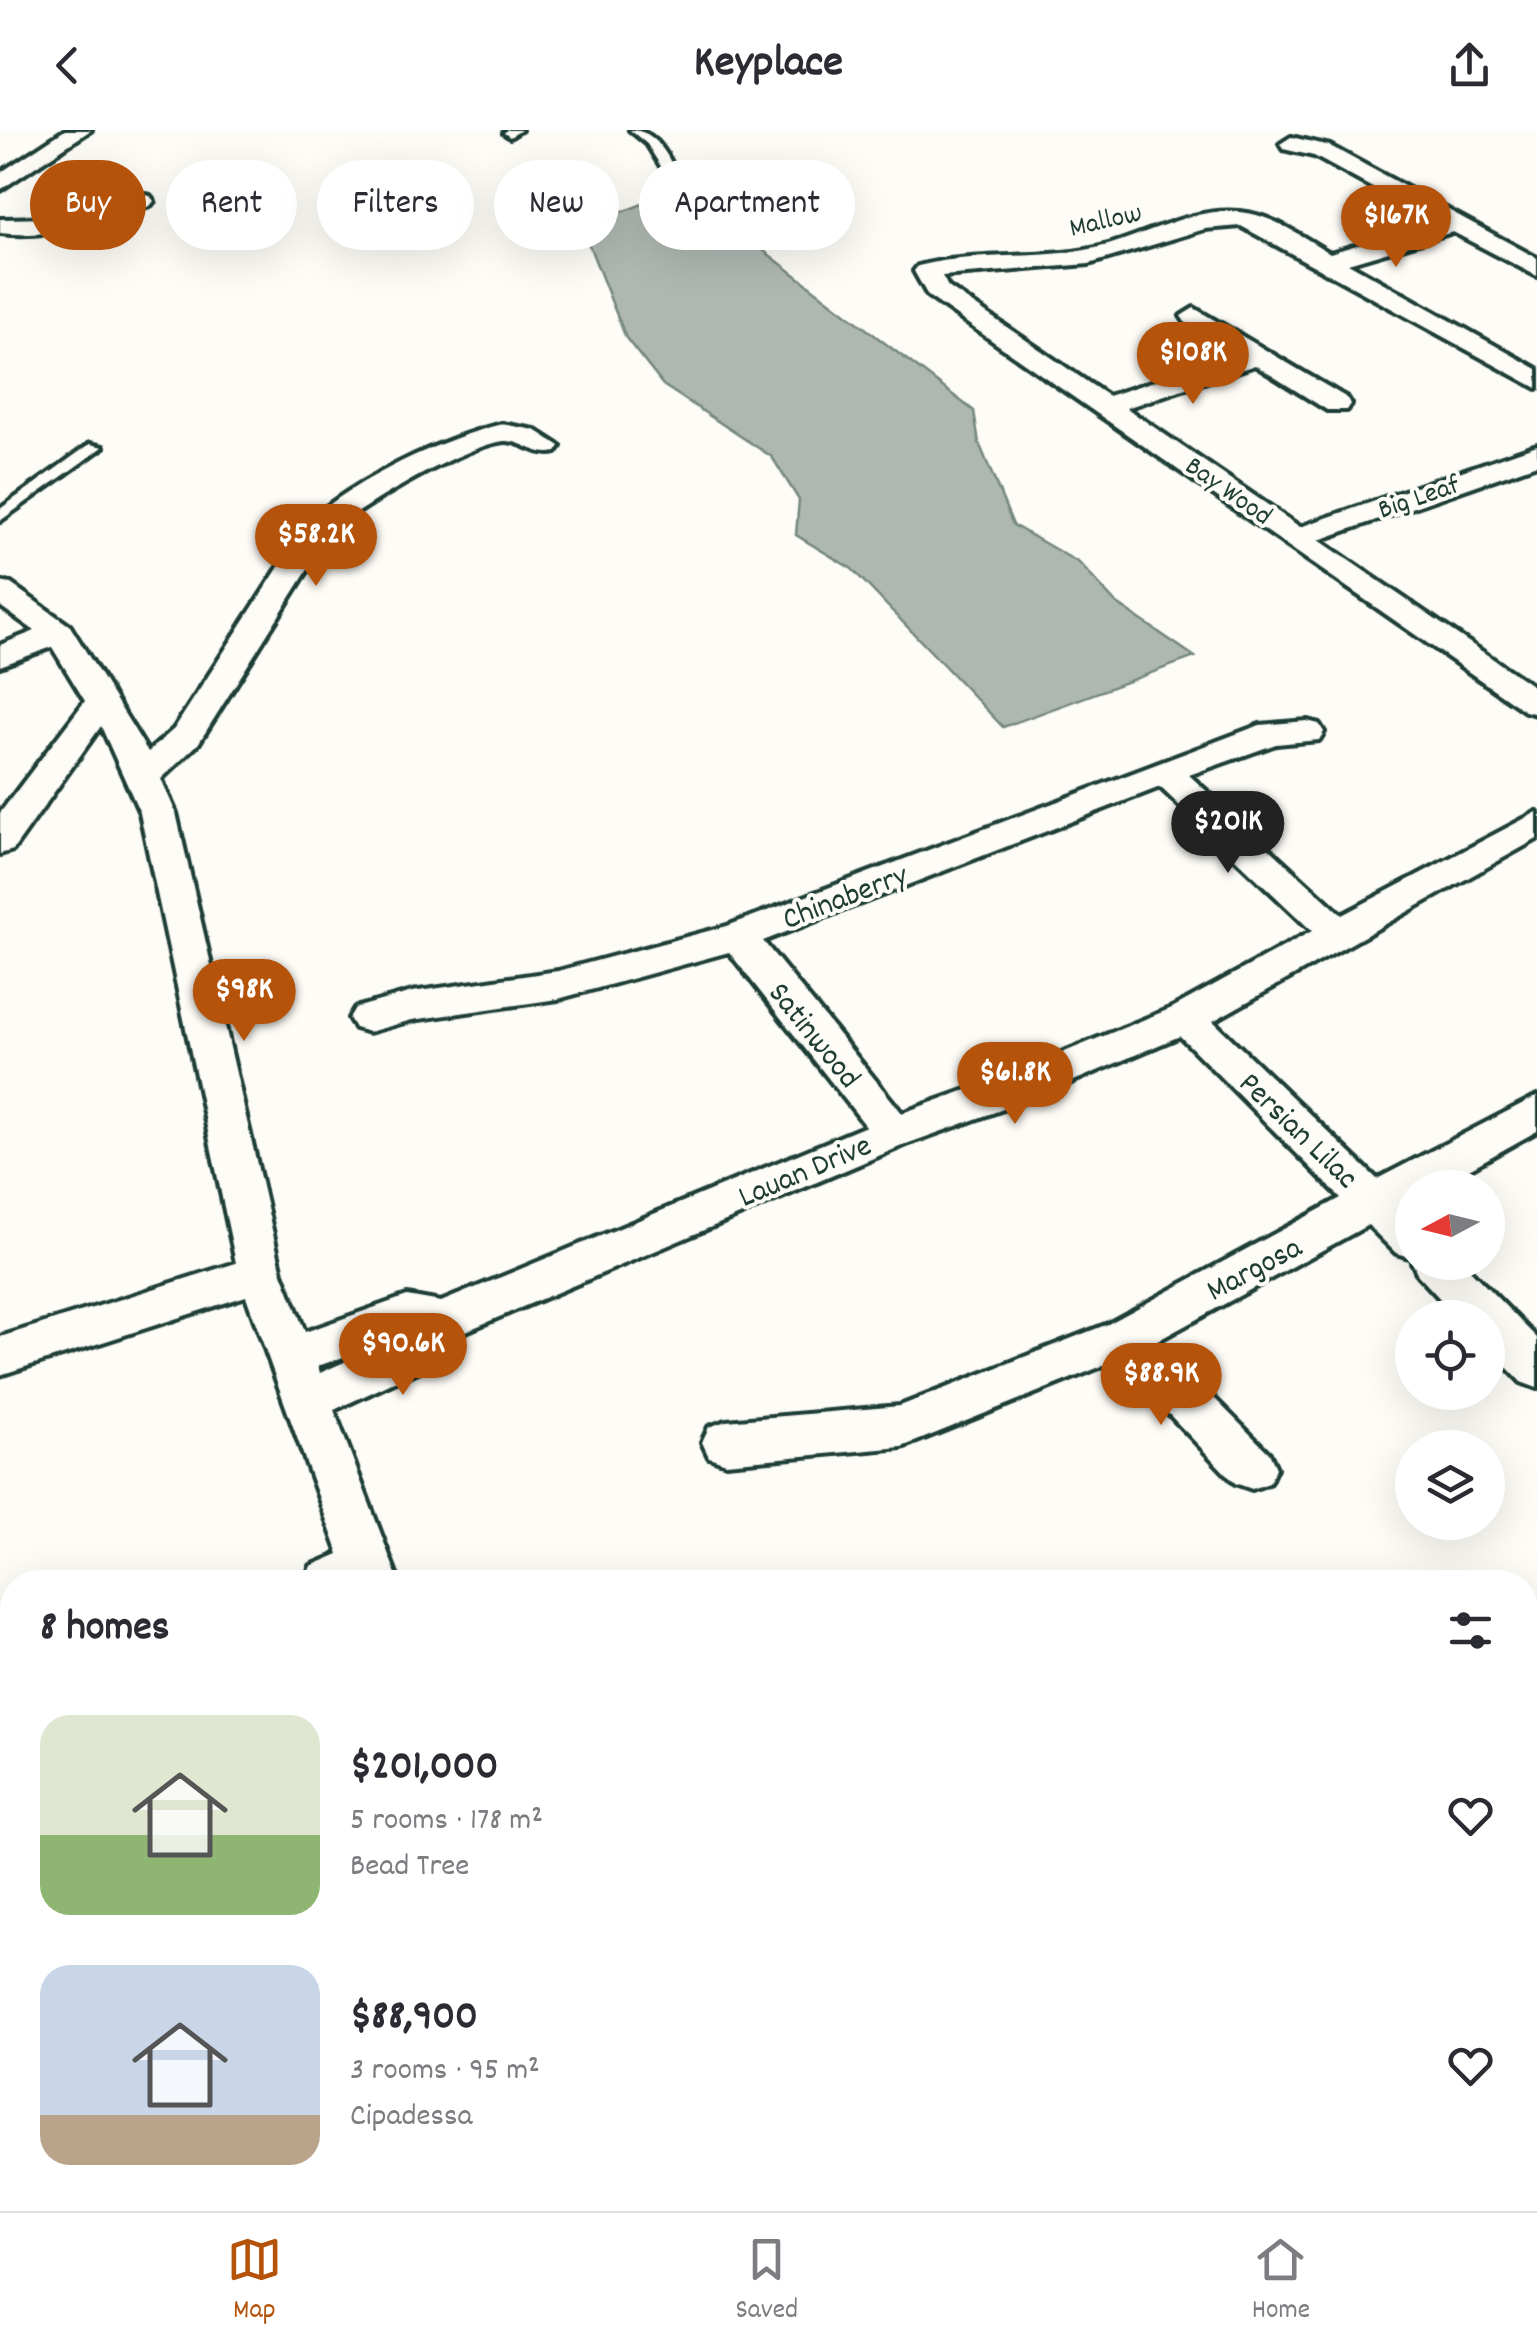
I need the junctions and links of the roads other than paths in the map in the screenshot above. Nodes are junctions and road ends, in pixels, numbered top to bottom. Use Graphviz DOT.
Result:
graph roads {
  1 [pos="80,130"];
  2 [pos="636,130"];
  3 [pos="1291,144"];
  4 [pos="663,160"];
  5 [pos="0,183"];
  6 [pos="1214,194"];
  7 [pos="1235,216"];
  8 [pos="1455,224"];
  9 [pos="0,226"];
  10 [pos="30,229"];
  11 [pos="1325,262"];
  12 [pos="1537,268"];
  13 [pos="926,271"];
  14 [pos="1194,316"];
  15 [pos="1260,355"];
  16 [pos="1537,380"];
  17 [pos="1337,404"];
  18 [pos="1108,405"];
  19 [pos="546,446"];
  20 [pos="95,448"];
  21 [pos="1537,454"];
  22 [pos="0,516"];
  23 [pos="1299,537"];
  24 [pos="0,591"];
  25 [pos="59,633"];
  26 [pos="0,656"];
  27 [pos="101,704"];
  28 [pos="1537,704"];
  29 [pos="1307,732"];
  30 [pos="1165,772"];
  31 [pos="143,776"];
  32 [pos="1537,824"];
  33 [pos="0,842"];
  34 [pos="1336,932"];
  35 [pos="738,936"];
  36 [pos="368,1018"];
  37 [pos="1186,1018"];
  38 [pos="1537,1112"];
  39 [pos="894,1132"];
  40 [pos="1374,1202"];
  41 [pos="1395,1224"];
  42 [pos="260,1272"];
  43 [pos="1451,1280"];
  44 [pos="1470,1300"];
  45 [pos="443,1321"];
  46 [pos="1505,1336"];
  47 [pos="1124,1337"];
  48 [pos="0,1356"];
  49 [pos="290,1358"];
  50 [pos="1537,1368"];
  51 [pos="304,1402"];
  52 [pos="726,1442"];
  53 [pos="1252,1468"];
  54 [pos="354,1570"];
  1 -- 5 [label="street"];
  2 -- 4 [label="lane"];
  3 -- 8 [label="street"];
  6 -- 7 [label="street"];
  7 -- 11 [label="street"];
  7 -- 13 [label="street, Mallow"];
  8 -- 11 [label="street"];
  8 -- 12 [label="street"];
  9 -- 10 [label="street"];
  11 -- 16 [label="street"];
  13 -- 18 [label="street, Bay Wood"];
  14 -- 15 [label="street"];
  15 -- 17 [label="street"];
  15 -- 18 [label="street"];
  18 -- 23 [label="street, Bay Wood"];
  19 -- 31 [label="street"];
  20 -- 22 [label="lane"];
  21 -- 23 [label="street, Big Leaf"];
  23 -- 28 [label="street, Bay Wood"];
  24 -- 25 [label="street"];
  25 -- 26 [label="street"];
  25 -- 27 [label="street"];
  27 -- 31 [label="street"];
  27 -- 33 [label="street"];
  29 -- 30 [label="street, Chinaberry"];
  30 -- 34 [label="street"];
  30 -- 35 [label="street, Chinaberry"];
  31 -- 42 [label="street"];
  32 -- 34 [label="street, Lauan Drive"];
  34 -- 37 [label="street, Lauan Drive"];
  35 -- 36 [label="street, Chinaberry"];
  35 -- 39 [label="street, Satinwood"];
  37 -- 39 [label="street, Lauan Drive"];
  37 -- 40 [label="street, Persian Lilac"];
  38 -- 40 [label="street, Margosa"];
  39 -- 45 [label="street, Lauan Drive"];
  40 -- 41 [label="street, Persian Lilac"];
  40 -- 47 [label="street, Margosa"];
  42 -- 48 [label="street"];
  42 -- 49 [label="street"];
  43 -- 44 [label="street"];
  45 -- 49 [label="street, Lauan Drive"];
  45 -- 51 [label="street, Lauan Drive"];
  46 -- 50 [label="street"];
  47 -- 52 [label="street, Margosa"];
  47 -- 53 [label="street"];
  49 -- 51 [label="street"];
  51 -- 54 [label="street"];
}
